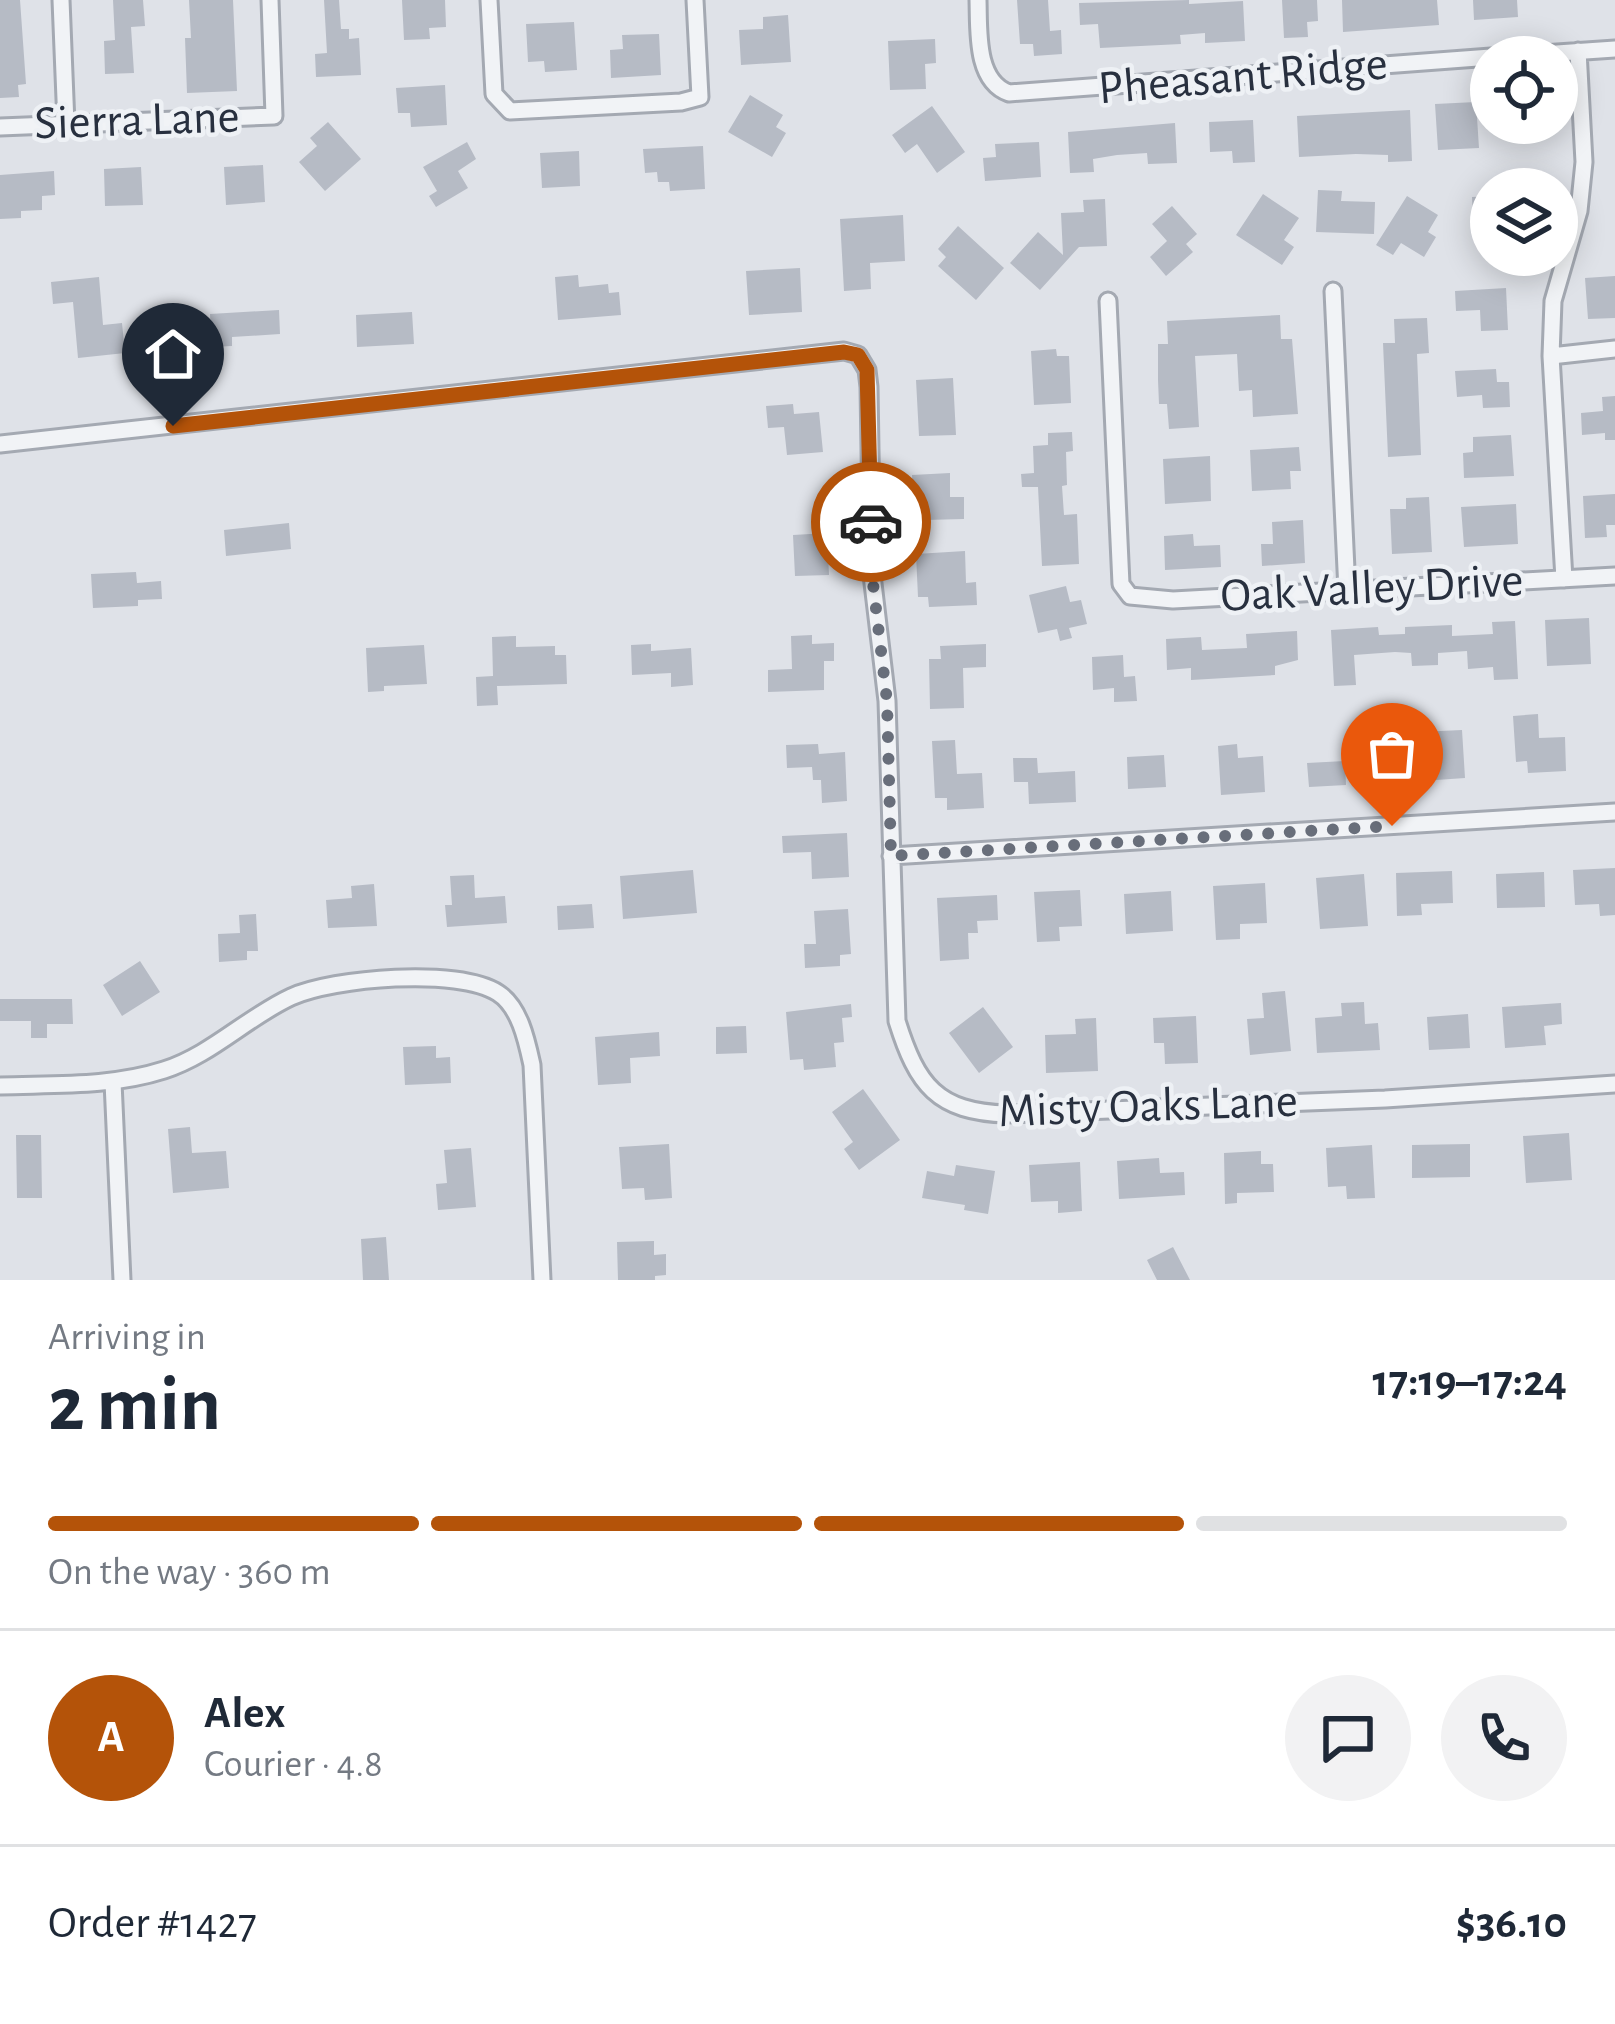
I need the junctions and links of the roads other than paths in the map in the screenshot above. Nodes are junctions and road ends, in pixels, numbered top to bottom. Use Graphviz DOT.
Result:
graph roads {
  1 [pos="61,0"];
  2 [pos="270,0"];
  3 [pos="489,0"];
  4 [pos="695,0"];
  5 [pos="978,0"];
  6 [pos="1615,49"];
  7 [pos="1578,51"];
  8 [pos="1470,59"];
  9 [pos="66,124"];
  10 [pos="0,127"];
  11 [pos="1334,291"];
  12 [pos="1108,301"];
  13 [pos="1615,349"];
  14 [pos="1551,356"];
  15 [pos="0,444"];
  16 [pos="1615,576"];
  17 [pos="1564,579"];
  18 [pos="1347,591"];
  19 [pos="1615,812"];
  20 [pos="891,856"];
  21 [pos="113,1082"];
  22 [pos="1615,1084"];
  23 [pos="0,1086"];
  24 [pos="122,1280"];
  25 [pos="542,1280"];
  1 -- 9 [label="street"];
  2 -- 9 [label="street, Sierra Lane"];
  3 -- 4 [label="street"];
  5 -- 8 [label="street, Pheasant Ridge"];
  6 -- 7 [label="street, Pheasant Ridge"];
  7 -- 14 [label="street"];
  9 -- 10 [label="street, Sierra Lane"];
  11 -- 18 [label="street"];
  12 -- 18 [label="street, Oak Valley Drive"];
  13 -- 14 [label="street"];
  14 -- 17 [label="street"];
  15 -- 20 [label="street, Misty Oaks Lane"];
  16 -- 17 [label="street, Oak Valley Drive"];
  17 -- 18 [label="street, Oak Valley Drive"];
  19 -- 20 [label="street"];
  20 -- 22 [label="street, Misty Oaks Lane"];
  21 -- 23 [label="street"];
  21 -- 24 [label="street"];
  21 -- 25 [label="street"];
}
